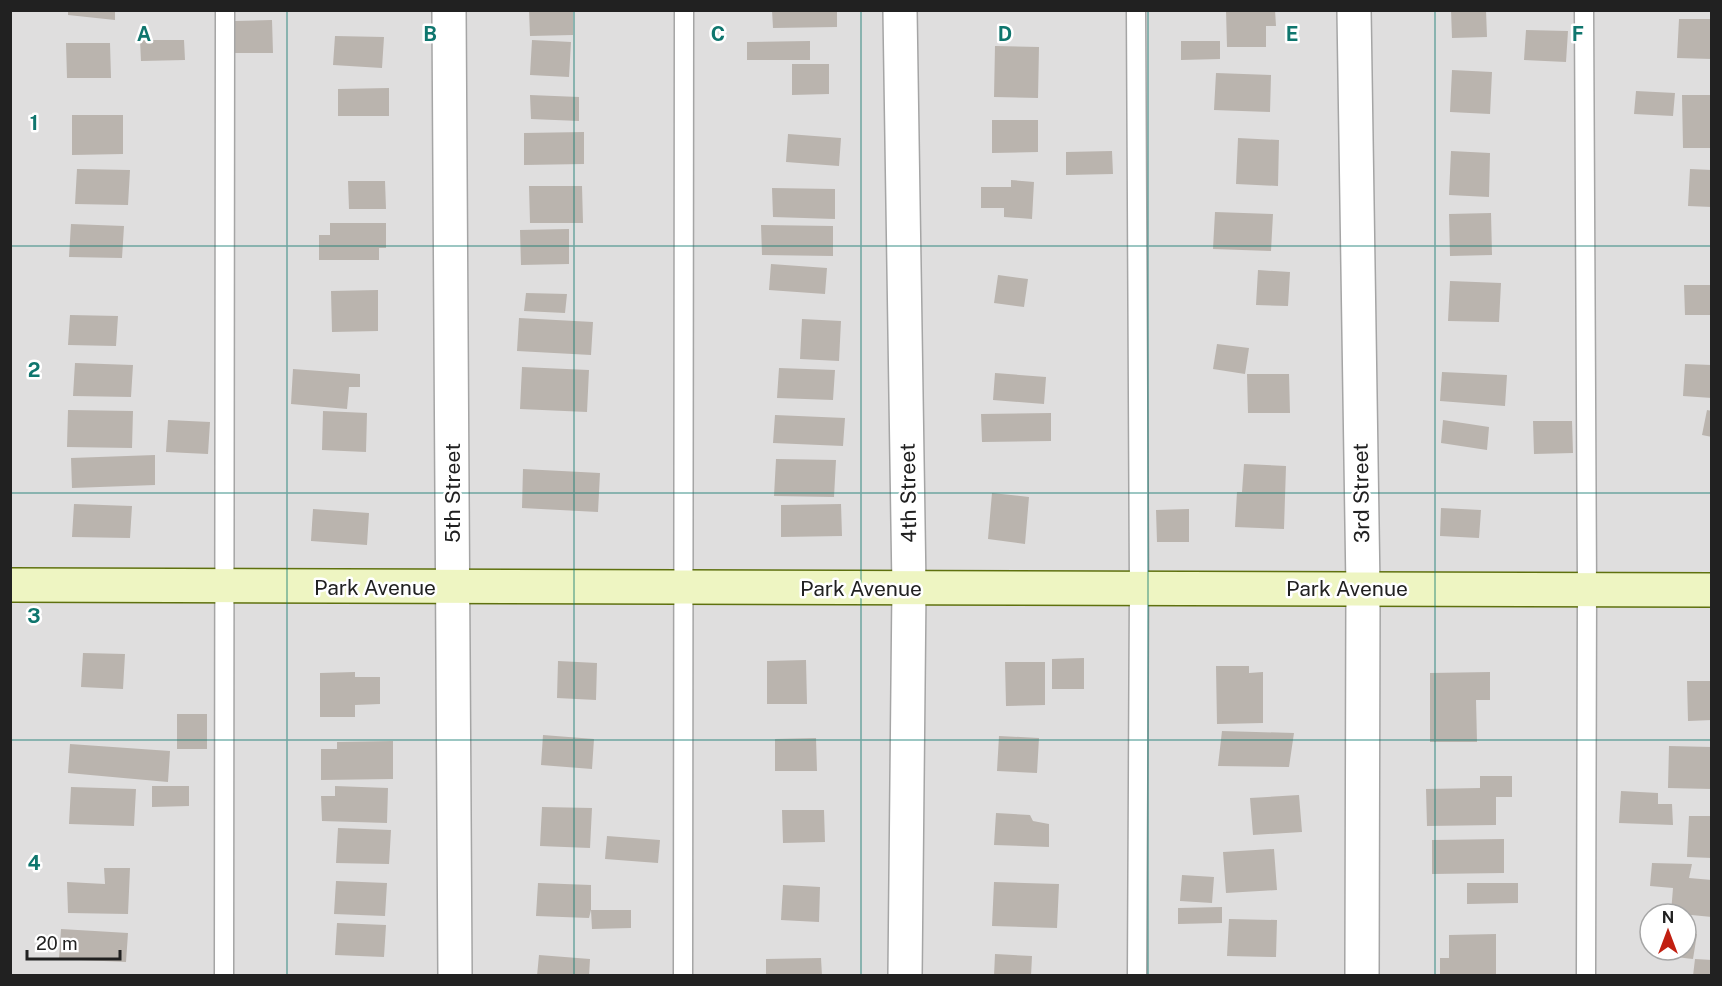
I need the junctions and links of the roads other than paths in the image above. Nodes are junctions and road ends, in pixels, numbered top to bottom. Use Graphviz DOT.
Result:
graph roads {
  1 [pos="225,10"];
  2 [pos="449,10"];
  3 [pos="684,10"];
  4 [pos="900,10"];
  5 [pos="1137,10"];
  6 [pos="1354,10"];
  7 [pos="1584,10"];
  8 [pos="10,585"];
  9 [pos="224,586"];
  10 [pos="453,587"];
  11 [pos="683,587"];
  12 [pos="909,588"];
  13 [pos="1139,588"];
  14 [pos="1363,588"];
  15 [pos="1587,590"];
  16 [pos="1712,590"];
  17 [pos="224,975"];
  18 [pos="455,975"];
  19 [pos="683,975"];
  20 [pos="905,975"];
  21 [pos="1137,975"];
  22 [pos="1362,975"];
  23 [pos="1586,975"];
  1 -- 9 [label="lane"];
  2 -- 10 [label="street, 5th Street"];
  3 -- 11 [label="lane"];
  4 -- 12 [label="street, 4th Street"];
  5 -- 13 [label="lane"];
  6 -- 14 [label="street, 3rd Street"];
  7 -- 15 [label="lane"];
  8 -- 9 [label="street, Park Avenue"];
  9 -- 10 [label="street, Park Avenue"];
  9 -- 17 [label="lane"];
  10 -- 11 [label="street, Park Avenue"];
  10 -- 18 [label="street, 5th Street"];
  11 -- 12 [label="street, Park Avenue"];
  11 -- 19 [label="lane"];
  12 -- 13 [label="street, Park Avenue"];
  12 -- 20 [label="street, 4th Street"];
  13 -- 14 [label="street, Park Avenue"];
  13 -- 21 [label="lane"];
  14 -- 15 [label="street, Park Avenue"];
  14 -- 22 [label="street, 3rd Street"];
  15 -- 16 [label="street, Park Avenue"];
  15 -- 23 [label="lane"];
}
